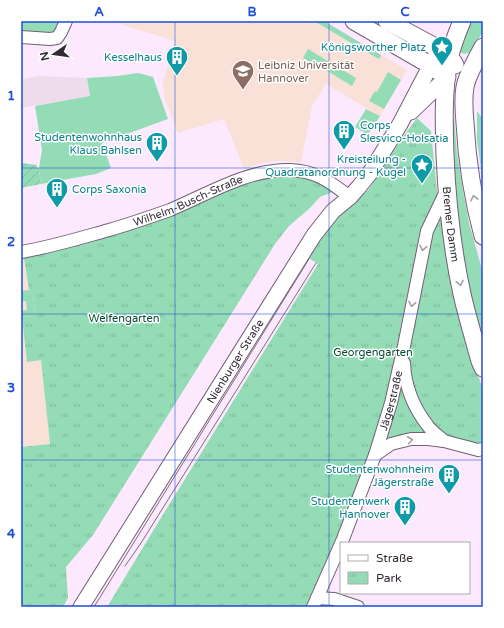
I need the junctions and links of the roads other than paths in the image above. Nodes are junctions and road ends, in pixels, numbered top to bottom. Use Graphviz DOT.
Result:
graph roads {
  1 [pos="66,21"];
  2 [pos="354,21"];
  3 [pos="387,21"];
  4 [pos="454,21"];
  5 [pos="462,21"];
  6 [pos="21,37"];
  7 [pos="481,52"];
  8 [pos="448,63"];
  9 [pos="430,65"];
  10 [pos="465,86"];
  11 [pos="400,124"];
  12 [pos="447,189"];
  13 [pos="350,196"];
  14 [pos="483,236"];
  15 [pos="21,252"];
  16 [pos="404,346"];
  17 [pos="483,368"];
  18 [pos="444,441"];
  19 [pos="483,449"];
  20 [pos="375,455"];
  21 [pos="342,542"];
  22 [pos="340,546"];
  23 [pos="315,603"];
  24 [pos="81,607"];
  25 [pos="358,607"];
  1 -- 6 [label="street"];
  2 -- 9 [label="main road"];
  3 -- 8 [label="main road"];
  4 -- 8 [label="main road"];
  5 -- 8 [label="main road"];
  7 -- 8 [label="main road"];
  7 -- 10 [label="main road"];
  8 -- 9 [label="main road"];
  8 -- 10 [label="main road"];
  8 -- 11 [label="street, Nienburger Straße"];
  8 -- 12 [label="main road, Bremer Damm"];
  9 -- 11 [label="street, Nienburger Straße"];
  14 -- 10 [label="main road, one-way"];
  11 -- 13 [label="street, Nienburger Straße"];
  12 -- 16 [label="street, Jägerstraße, one-way"];
  12 -- 17 [label="main road, Bremer Damm, one-way"];
  13 -- 15 [label="street, Wilhelm-Busch-Straße"];
  13 -- 24 [label="street, Nienburger Straße"];
  16 -- 18 [label="street"];
  16 -- 20 [label="street, Jägerstraße"];
  18 -- 19 [label="street"];
  20 -- 18 [label="street, one-way"];
  20 -- 21 [label="street, Jägerstraße"];
  22 -- 23 [label="street, Jägerstraße"];
  23 -- 25 [label="street"];
}
